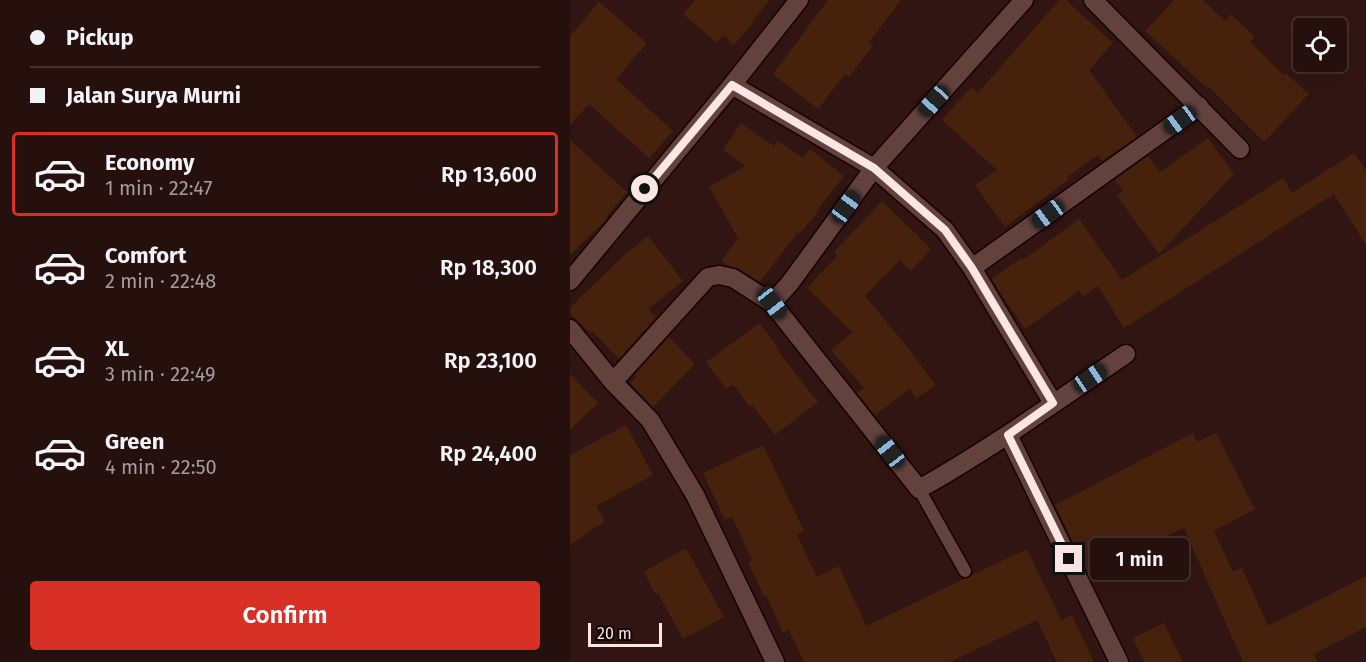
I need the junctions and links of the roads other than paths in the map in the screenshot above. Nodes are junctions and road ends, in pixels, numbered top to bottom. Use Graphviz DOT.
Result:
graph roads {
  1 [pos="799,0"];
  2 [pos="1024,0"];
  3 [pos="1093,0"];
  4 [pos="732,85"];
  5 [pos="1198,106"];
  6 [pos="1240,149"];
  7 [pos="874,168"];
  8 [pos="972,268"];
  9 [pos="571,276"];
  10 [pos="772,303"];
  11 [pos="570,329"];
  12 [pos="1126,354"];
  13 [pos="613,382"];
  14 [pos="1053,403"];
  15 [pos="1008,435"];
  16 [pos="919,489"];
  17 [pos="965,571"];
  18 [pos="775,662"];
  19 [pos="1119,662"];
  1 -- 4 [label="street"];
  2 -- 7 [label="street"];
  3 -- 5 [label="street"];
  4 -- 7 [label="street"];
  4 -- 9 [label="street"];
  5 -- 6 [label="street"];
  5 -- 8 [label="street"];
  7 -- 8 [label="street"];
  7 -- 10 [label="street"];
  8 -- 14 [label="street"];
  10 -- 13 [label="street"];
  10 -- 16 [label="street"];
  11 -- 13 [label="street"];
  12 -- 14 [label="street"];
  13 -- 18 [label="street"];
  14 -- 15 [label="street"];
  15 -- 16 [label="street"];
  15 -- 19 [label="street"];
  16 -- 17 [label="lane"];
}
